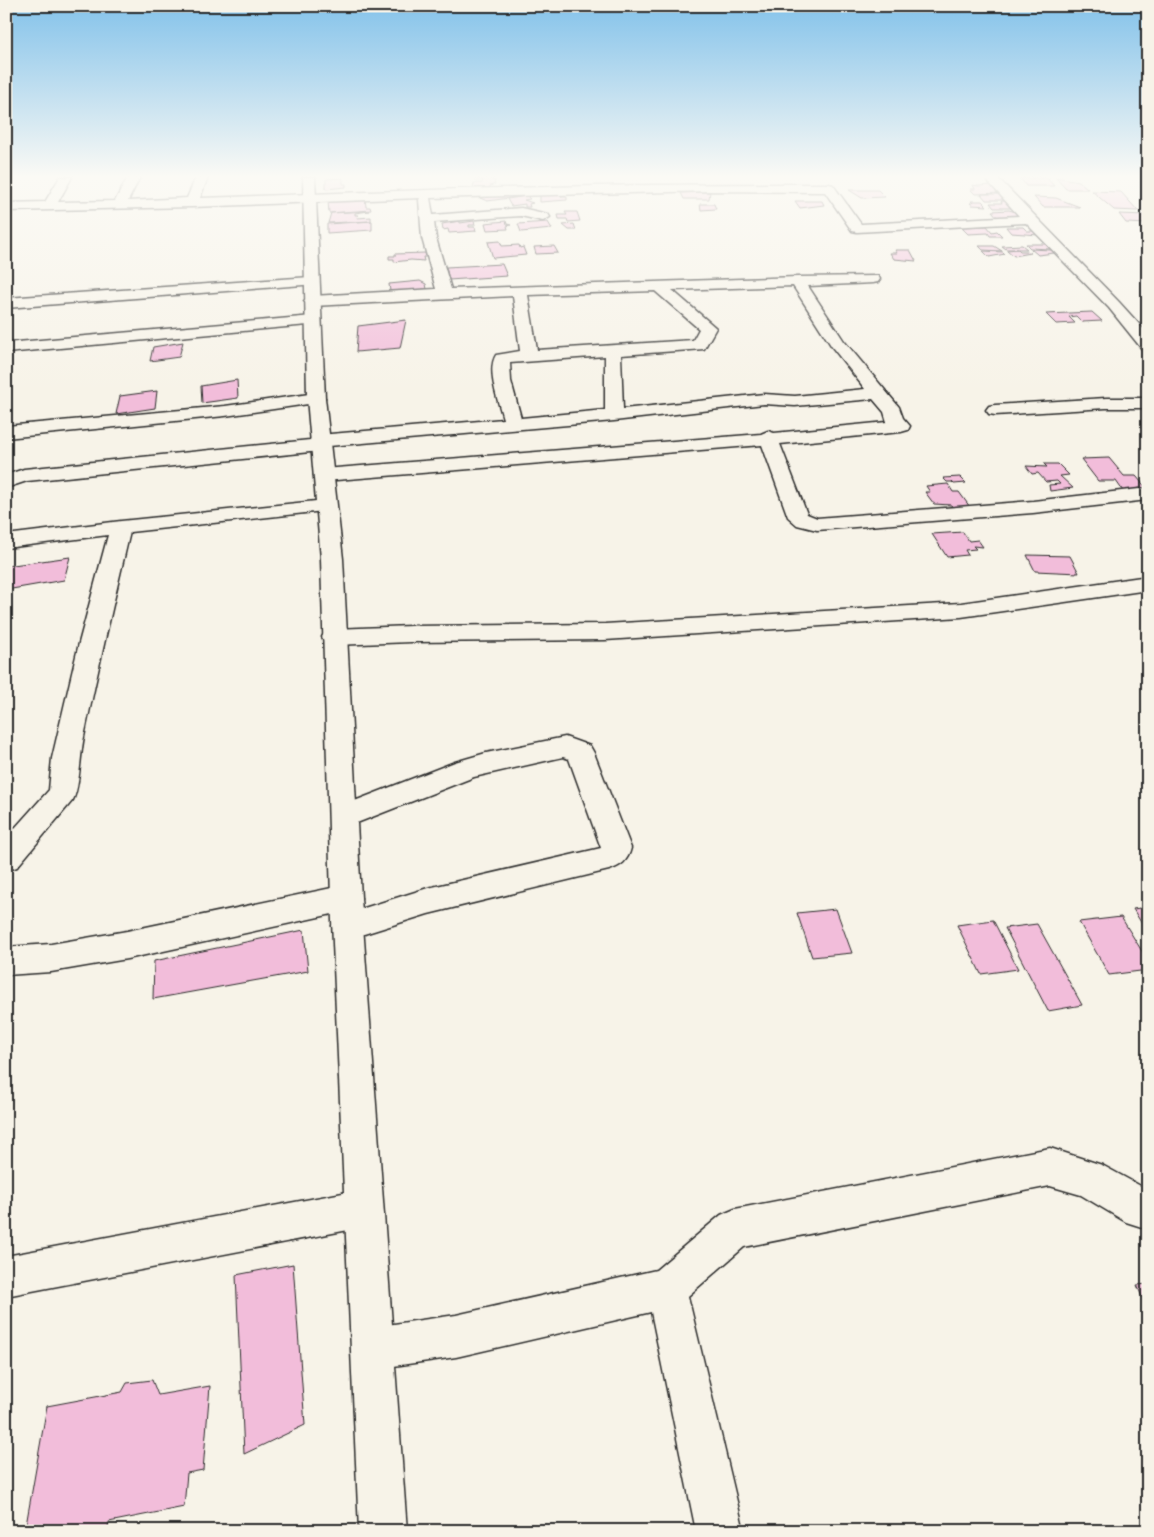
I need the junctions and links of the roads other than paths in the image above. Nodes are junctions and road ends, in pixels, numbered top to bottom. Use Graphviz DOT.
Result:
graph roads {
  1 [pos="311,249"];
  2 [pos="432,249"];
  3 [pos="1058,249"];
  4 [pos="873,279"];
  5 [pos="797,281"];
  6 [pos="658,286"];
  7 [pos="520,290"];
  8 [pos="445,293"];
  9 [pos="312,301"];
  10 [pos="6,303"];
  11 [pos="1148,345"];
  12 [pos="6,348"];
  13 [pos="613,351"];
  14 [pos="529,356"];
  15 [pos="878,393"];
  16 [pos="316,398"];
  17 [pos="1148,402"];
  18 [pos="995,410"];
  19 [pos="614,415"];
  20 [pos="514,424"];
  21 [pos="6,432"];
  22 [pos="768,438"];
  23 [pos="320,443"];
  24 [pos="324,474"];
  25 [pos="6,482"];
  26 [pos="1148,494"];
  27 [pos="326,506"];
  28 [pos="121,527"];
  29 [pos="6,542"];
  30 [pos="1148,583"];
  31 [pos="334,637"];
  32 [pos="344,817"];
  33 [pos="6,859"];
  34 [pos="347,912"];
  35 [pos="6,961"];
  36 [pos="364,1208"];
  37 [pos="1148,1210"];
  38 [pos="6,1276"];
  39 [pos="666,1288"];
  40 [pos="373,1348"];
  41 [pos="383,1531"];
  42 [pos="720,1531"];
  1 -- 9 [label="street"];
  2 -- 8 [label="street"];
  3 -- 11 [label="street"];
  4 -- 5 [label="street"];
  5 -- 6 [label="street"];
  5 -- 15 [label="street"];
  6 -- 7 [label="street"];
  6 -- 13 [label="street"];
  7 -- 8 [label="street"];
  7 -- 14 [label="street"];
  8 -- 9 [label="street"];
  9 -- 10 [label="street"];
  9 -- 12 [label="street"];
  9 -- 16 [label="street"];
  13 -- 14 [label="street"];
  13 -- 19 [label="street"];
  14 -- 20 [label="street"];
  15 -- 19 [label="street"];
  15 -- 22 [label="street"];
  16 -- 21 [label="street"];
  16 -- 23 [label="street"];
  17 -- 18 [label="street"];
  19 -- 20 [label="street"];
  20 -- 23 [label="street"];
  22 -- 24 [label="street"];
  22 -- 26 [label="street"];
  23 -- 24 [label="street"];
  23 -- 25 [label="street"];
  24 -- 27 [label="street"];
  27 -- 28 [label="street"];
  27 -- 31 [label="street"];
  28 -- 29 [label="street"];
  28 -- 33 [label="street"];
  30 -- 31 [label="street"];
  31 -- 32 [label="street"];
  32 -- 34 [label="street"];
  32 -- 34 [label="street"];
  34 -- 35 [label="street"];
  34 -- 36 [label="street"];
  36 -- 38 [label="street"];
  36 -- 40 [label="street"];
  37 -- 39 [label="street"];
  39 -- 40 [label="street"];
  39 -- 42 [label="street"];
  40 -- 41 [label="street"];
}
